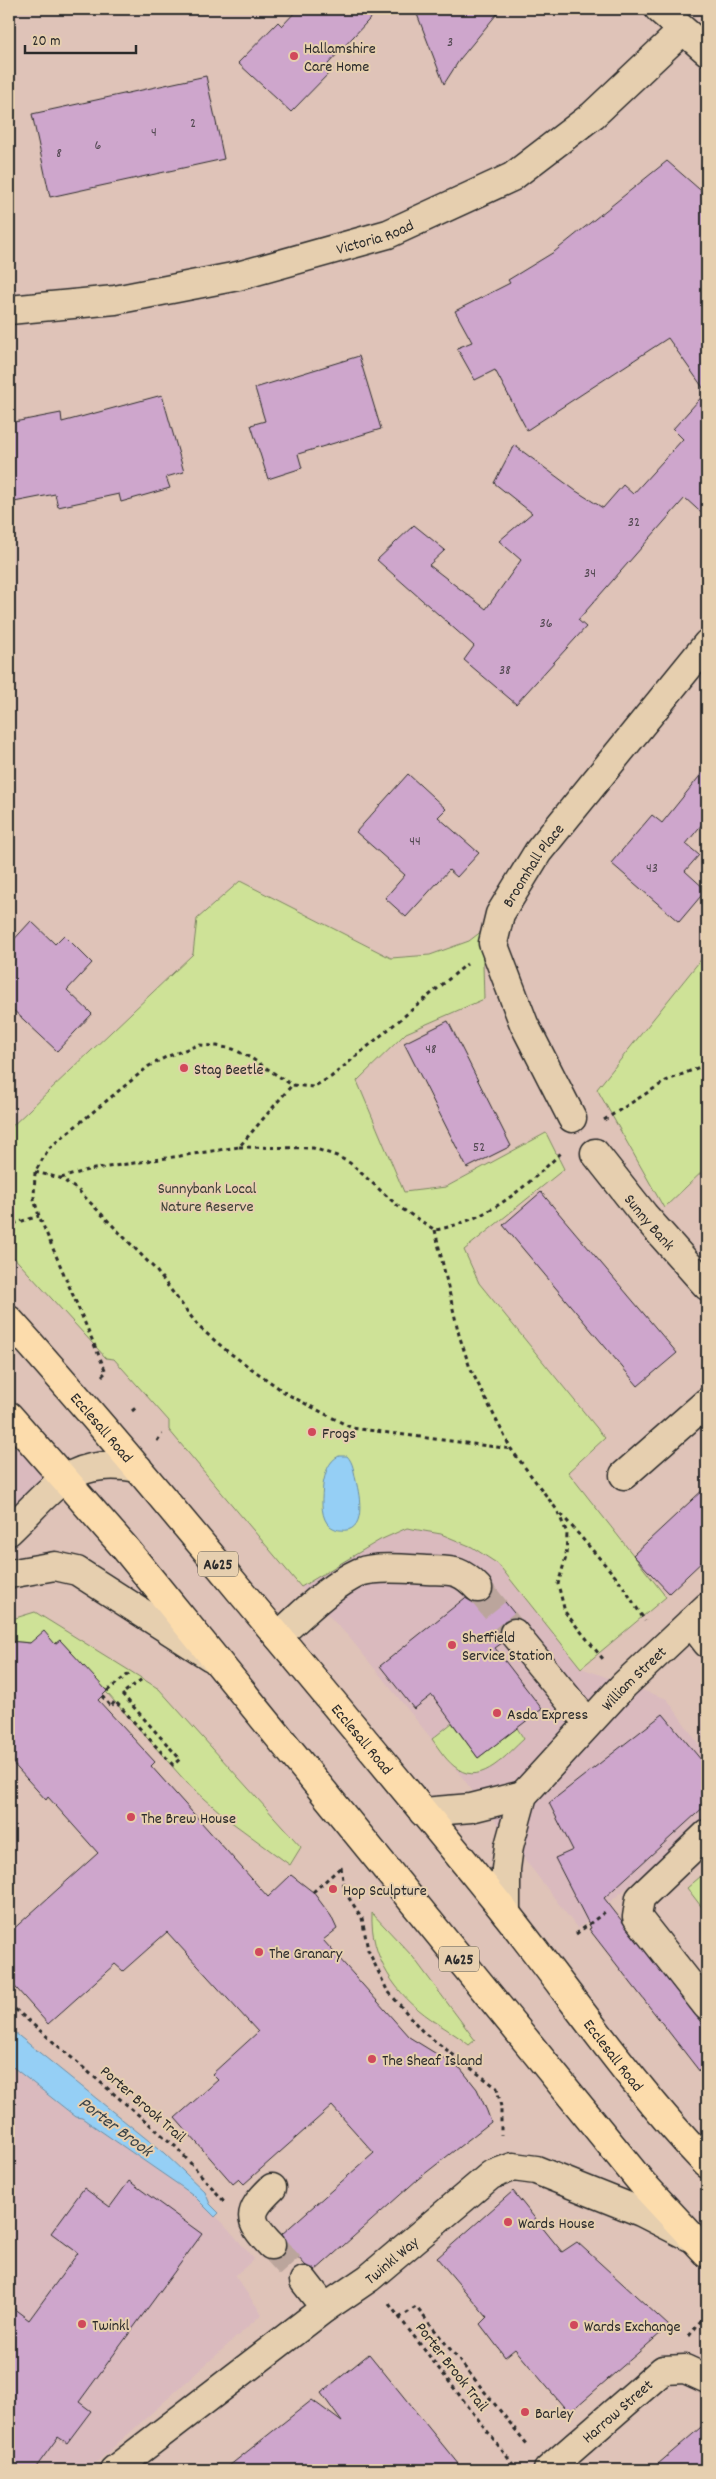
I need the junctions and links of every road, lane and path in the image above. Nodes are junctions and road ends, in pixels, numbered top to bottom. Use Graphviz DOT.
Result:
graph roads {
  1 [pos="659,9"];
  2 [pos="682,31"];
  3 [pos="707,50"];
  4 [pos="9,310"];
  5 [pos="707,644"];
  6 [pos="493,943"];
  7 [pos="707,1064"];
  8 [pos="292,1085"];
  9 [pos="584,1121"];
  10 [pos="239,1147"];
  11 [pos="566,1148"];
  12 [pos="595,1153"];
  13 [pos="35,1172"];
  14 [pos="60,1178"];
  15 [pos="9,1215"];
  16 [pos="39,1216"];
  17 [pos="435,1230"];
  18 [pos="707,1286"];
  19 [pos="9,1320"];
  20 [pos="106,1372"];
  21 [pos="707,1402"];
  22 [pos="9,1416"];
  23 [pos="511,1449"];
  24 [pos="138,1468"];
  25 [pos="624,1475"];
  26 [pos="64,1478"];
  27 [pos="558,1510"];
  28 [pos="9,1531"];
  29 [pos="9,1574"];
  30 [pos="478,1588"];
  31 [pos="702,1624"];
  32 [pos="514,1633"];
  33 [pos="278,1636"];
  34 [pos="666,1646"];
  35 [pos="217,1660"];
  36 [pos="131,1672"];
  37 [pos="142,1679"];
  38 [pos="624,1685"];
  39 [pos="107,1691"];
  40 [pos="102,1696"];
  41 [pos="588,1723"];
  42 [pos="523,1795"];
  43 [pos="424,1812"];
  44 [pos="707,1834"];
  45 [pos="313,1892"];
  46 [pos="506,1913"];
  47 [pos="9,2004"];
  48 [pos="707,2006"];
  49 [pos="500,2107"];
  50 [pos="707,2164"];
  51 [pos="272,2188"];
  52 [pos="264,2237"];
  53 [pos="699,2245"];
  54 [pos="369,2278"];
  55 [pos="304,2281"];
  56 [pos="324,2308"];
  57 [pos="399,2318"];
  58 [pos="707,2379"];
  59 [pos="507,2421"];
  60 [pos="114,2470"];
  61 [pos="517,2470"];
  62 [pos="548,2470"];
  1 -- 2 [label="street"];
  2 -- 3 [label="street"];
  2 -- 4 [label="street, Victoria Road"];
  5 -- 6 [label="street, Broomhall Place"];
  6 -- 8 [label="path"];
  6 -- 9 [label="street"];
  7 -- 9 [label="path"];
  8 -- 10 [label="path"];
  8 -- 13 [label="path"];
  10 -- 14 [label="path"];
  10 -- 17 [label="path"];
  11 -- 17 [label="path"];
  12 -- 18 [label="street, Sunny Bank"];
  13 -- 14 [label="path"];
  13 -- 16 [label="path"];
  14 -- 23 [label="path"];
  15 -- 16 [label="path"];
  16 -- 20 [label="path"];
  17 -- 23 [label="path"];
  19 -- 24 [label="main road, Ecclesall Road / A625"];
  21 -- 25 [label="street"];
  22 -- 26 [label="main road, A625"];
  23 -- 27 [label="path"];
  24 -- 26 [label="street"];
  24 -- 33 [label="main road, Ecclesall Road / A625"];
  26 -- 28 [label="street"];
  26 -- 35 [label="main road, A625"];
  27 -- 34 [label="path"];
  27 -- 38 [label="path"];
  29 -- 35 [label="street"];
  30 -- 33 [label="street"];
  31 -- 34 [label="street, William Street"];
  32 -- 41 [label="street"];
  33 -- 43 [label="main road, Ecclesall Road / A625"];
  34 -- 38 [label="street, William Street"];
  35 -- 53 [label="main road, A625"];
  36 -- 39 [label="path"];
  37 -- 40 [label="path"];
  38 -- 41 [label="street, William Street"];
  41 -- 42 [label="street, William Street"];
  42 -- 43 [label="street"];
  42 -- 46 [label="street, William Street"];
  43 -- 46 [label="main road, Ecclesall Road / A625"];
  44 -- 48 [label="street"];
  45 -- 49 [label="path"];
  46 -- 50 [label="main road, Ecclesall Road / A625"];
  47 -- 52 [label="path, Porter Brook Trail"];
  51 -- 52 [label="street"];
  53 -- 54 [label="street, Twinkl Way"];
  54 -- 56 [label="street, Twinkl Way"];
  54 -- 57 [label="path, Porter Brook Trail"];
  55 -- 56 [label="street"];
  56 -- 60 [label="street, Twinkl Way"];
  57 -- 59 [label="path"];
  57 -- 61 [label="path, Porter Brook Trail"];
  58 -- 62 [label="street, Harrow Street"];
}
